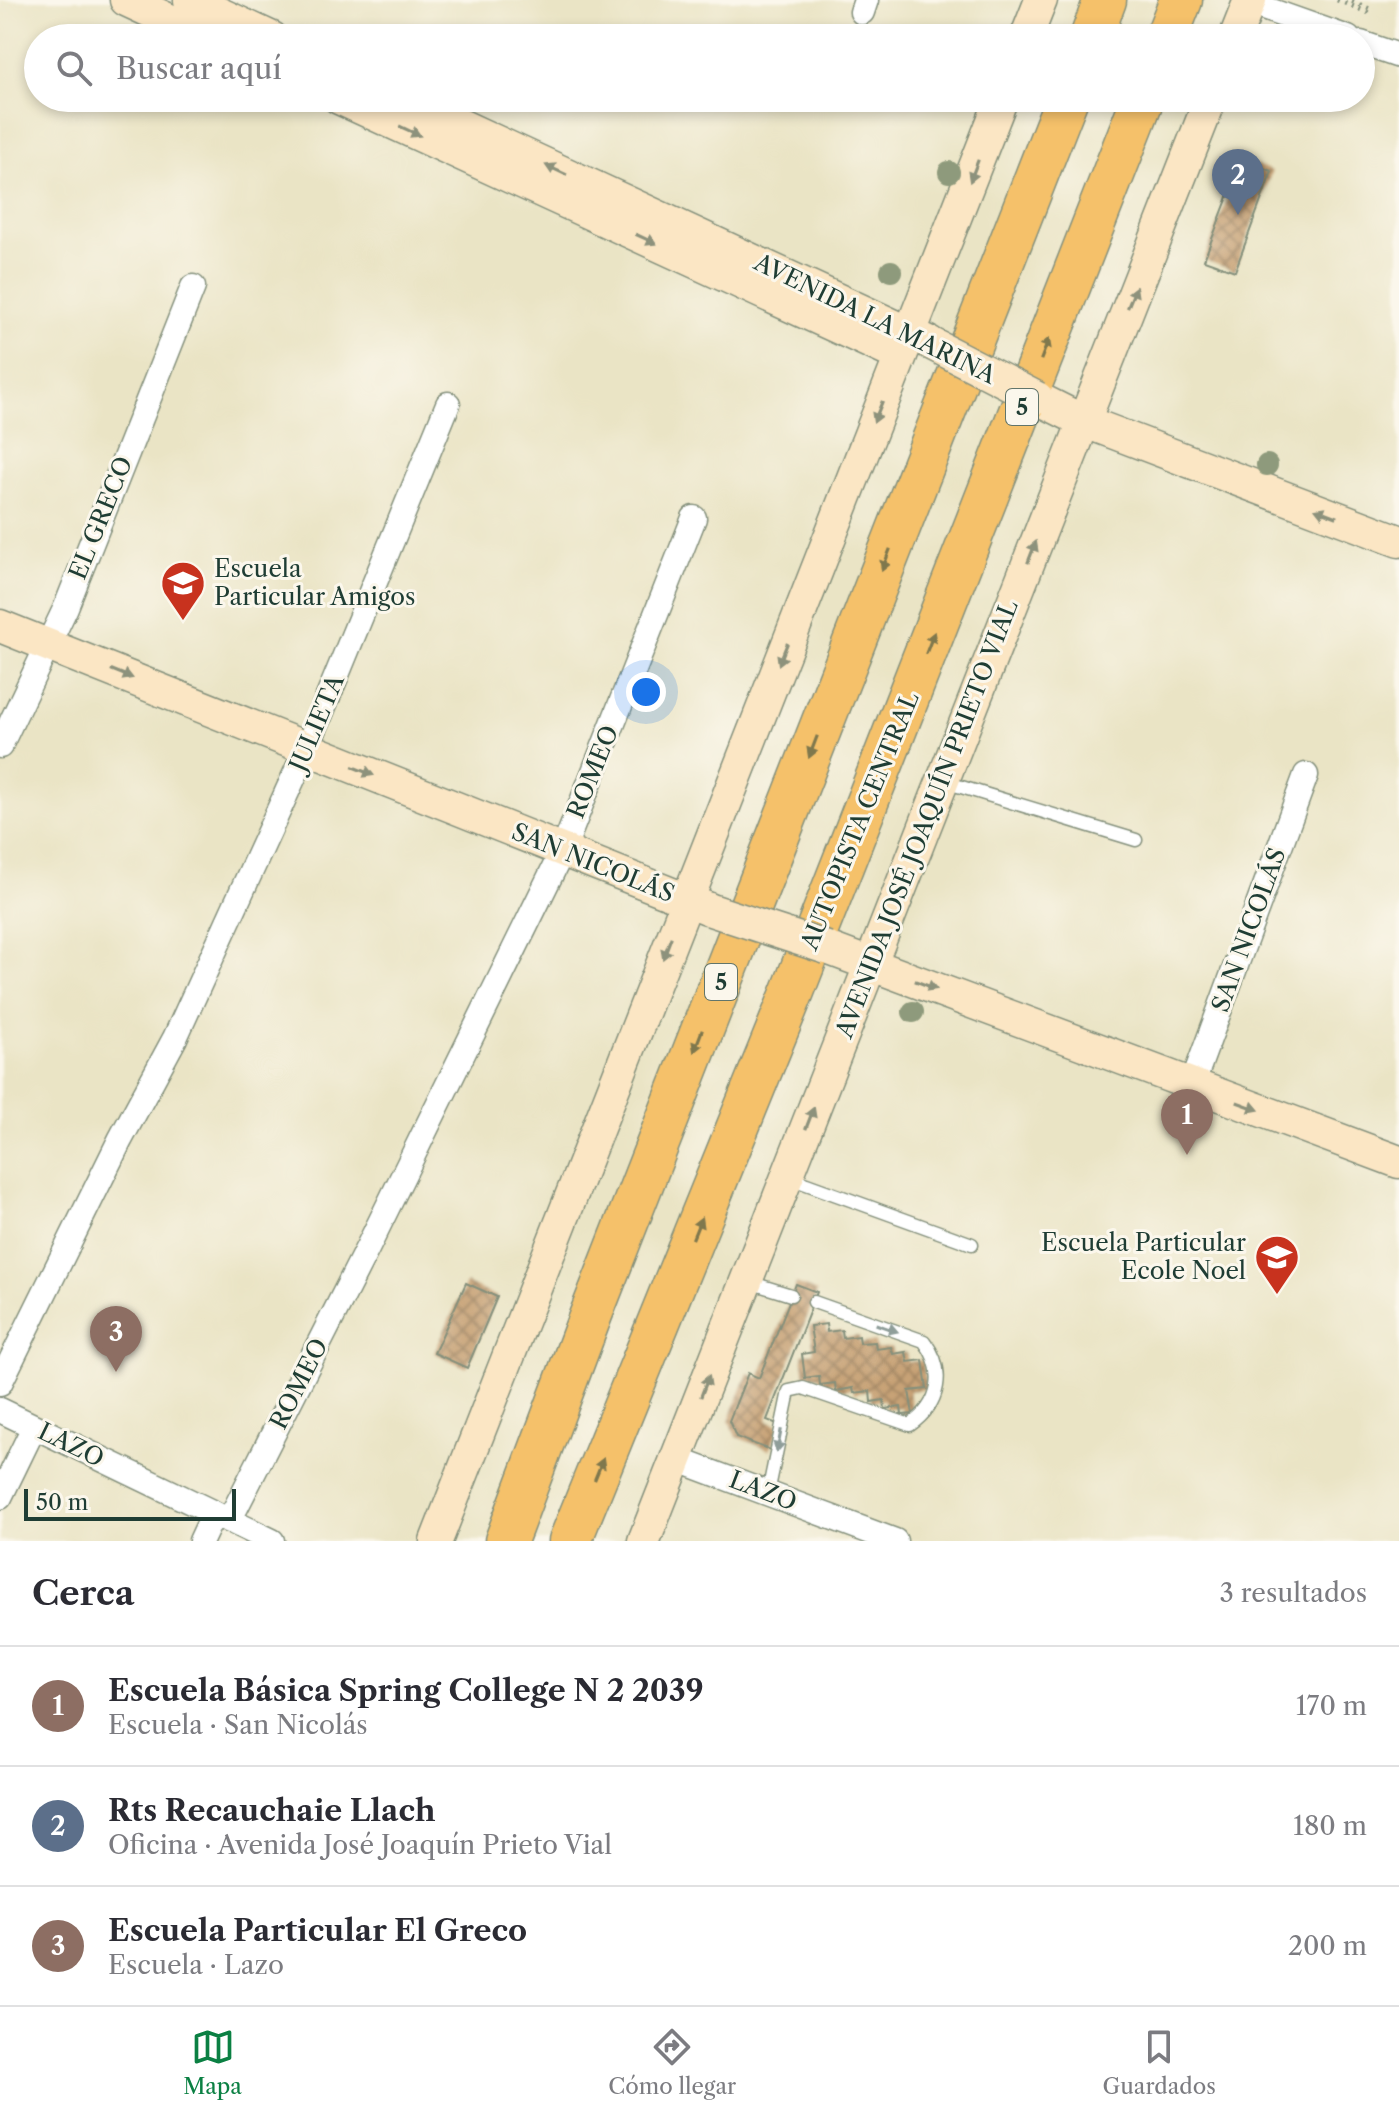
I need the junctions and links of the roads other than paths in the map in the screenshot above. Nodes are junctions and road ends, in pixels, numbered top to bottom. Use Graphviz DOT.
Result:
graph roads {
  1 [pos="126,0"];
  2 [pos="190,0"];
  3 [pos="1041,0"];
  4 [pos="1105,0"];
  5 [pos="1181,0"];
  6 [pos="1249,1"];
  7 [pos="178,24"];
  8 [pos="242,24"];
  9 [pos="1032,24"];
  10 [pos="1096,24"];
  11 [pos="1172,24"];
  12 [pos="1240,24"];
  13 [pos="1311,24"];
  14 [pos="1375,48"];
  15 [pos="1399,56"];
  16 [pos="376,112"];
  17 [pos="426,112"];
  18 [pos="997,112"];
  19 [pos="1062,112"];
  20 [pos="1138,112"];
  21 [pos="1205,112"];
  22 [pos="515,165"];
  23 [pos="193,287"];
  24 [pos="914,344"];
  25 [pos="448,404"];
  26 [pos="1083,421"];
  27 [pos="694,518"];
  28 [pos="1399,541"];
  29 [pos="0,626"];
  30 [pos="49,646"];
  31 [pos="0,746"];
  32 [pos="307,748"];
  33 [pos="1306,775"];
  34 [pos="942,781"];
  35 [pos="1136,840"];
  36 [pos="563,850"];
  37 [pos="698,905"];
  38 [pos="871,964"];
  39 [pos="1192,1085"];
  40 [pos="1399,1162"];
  41 [pos="787,1177"];
  42 [pos="972,1244"];
  43 [pos="746,1281"];
  44 [pos="791,1295"];
  45 [pos="814,1302"];
  46 [pos="0,1383"];
  47 [pos="0,1410"];
  48 [pos="34,1427"];
  49 [pos="676,1459"];
  50 [pos="768,1493"];
  51 [pos="0,1497"];
  52 [pos="222,1517"];
  53 [pos="201,1541"];
  54 [pos="272,1541"];
  55 [pos="436,1541"];
  56 [pos="506,1541"];
  57 [pos="570,1541"];
  58 [pos="644,1541"];
  59 [pos="895,1541"];
  1 -- 7 [label="main road"];
  2 -- 8 [label="main road"];
  3 -- 9 [label="main road"];
  4 -- 10 [label="highway"];
  5 -- 11 [label="highway"];
  6 -- 12 [label="main road"];
  6 -- 13 [label="street"];
  14 -- 15 [label="street"];
  16 -- 22 [label="main road, AVENIDA LA MARINA, one-way"];
  17 -- 22 [label="main road, AVENIDA LA MARINA"];
  18 -- 24 [label="main road, one-way"];
  19 -- 56 [label="highway, 5, one-way"];
  57 -- 20 [label="highway, AUTOPISTA CENTRAL / 5, one-way"];
  26 -- 21 [label="main road, AVENIDA JOSÉ JOAQUÍN PRIETO VIAL, one-way"];
  22 -- 24 [label="main road, AVENIDA LA MARINA"];
  23 -- 30 [label="street, EL GRECO"];
  24 -- 26 [label="main road, AVENIDA LA MARINA, bridge"];
  24 -- 37 [label="main road, one-way"];
  25 -- 32 [label="street, JULIETA"];
  28 -- 26 [label="main road, AVENIDA LA MARINA, one-way"];
  34 -- 26 [label="main road, AVENIDA JOSÉ JOAQUÍN PRIETO VIAL, one-way"];
  27 -- 36 [label="street, ROMEO"];
  29 -- 30 [label="main road, SAN NICOLÁS"];
  30 -- 31 [label="street, EL GRECO"];
  30 -- 32 [label="main road, SAN NICOLÁS, one-way"];
  32 -- 36 [label="main road, SAN NICOLÁS, one-way"];
  32 -- 46 [label="street, JULIETA"];
  33 -- 39 [label="street, SAN NICOLÁS"];
  34 -- 35 [label="lane"];
  34 -- 38 [label="main road, AVENIDA JOSÉ JOAQUÍN PRIETO VIAL"];
  36 -- 37 [label="main road, SAN NICOLÁS"];
  36 -- 52 [label="street, ROMEO"];
  37 -- 38 [label="main road, SAN NICOLÁS, bridge"];
  37 -- 55 [label="main road, one-way"];
  38 -- 39 [label="main road, SAN NICOLÁS, one-way"];
  41 -- 38 [label="main road, AVENIDA JOSÉ JOAQUÍN PRIETO VIAL, one-way"];
  39 -- 40 [label="main road, SAN NICOLÁS, one-way"];
  41 -- 42 [label="lane"];
  41 -- 43 [label="main road, AVENIDA JOSÉ JOAQUÍN PRIETO VIAL"];
  43 -- 44 [label="lane"];
  49 -- 43 [label="main road, AVENIDA JOSÉ JOAQUÍN PRIETO VIAL, one-way"];
  45 -- 50 [label="lane, one-way"];
  47 -- 48 [label="street, LAZO"];
  48 -- 51 [label="street"];
  48 -- 52 [label="street, LAZO"];
  49 -- 50 [label="street, LAZO"];
  49 -- 58 [label="main road, AVENIDA JOSÉ JOAQUÍN PRIETO VIAL"];
  50 -- 59 [label="street, LAZO"];
  52 -- 53 [label="street, ROMEO"];
  52 -- 54 [label="street, LAZO"];
}
